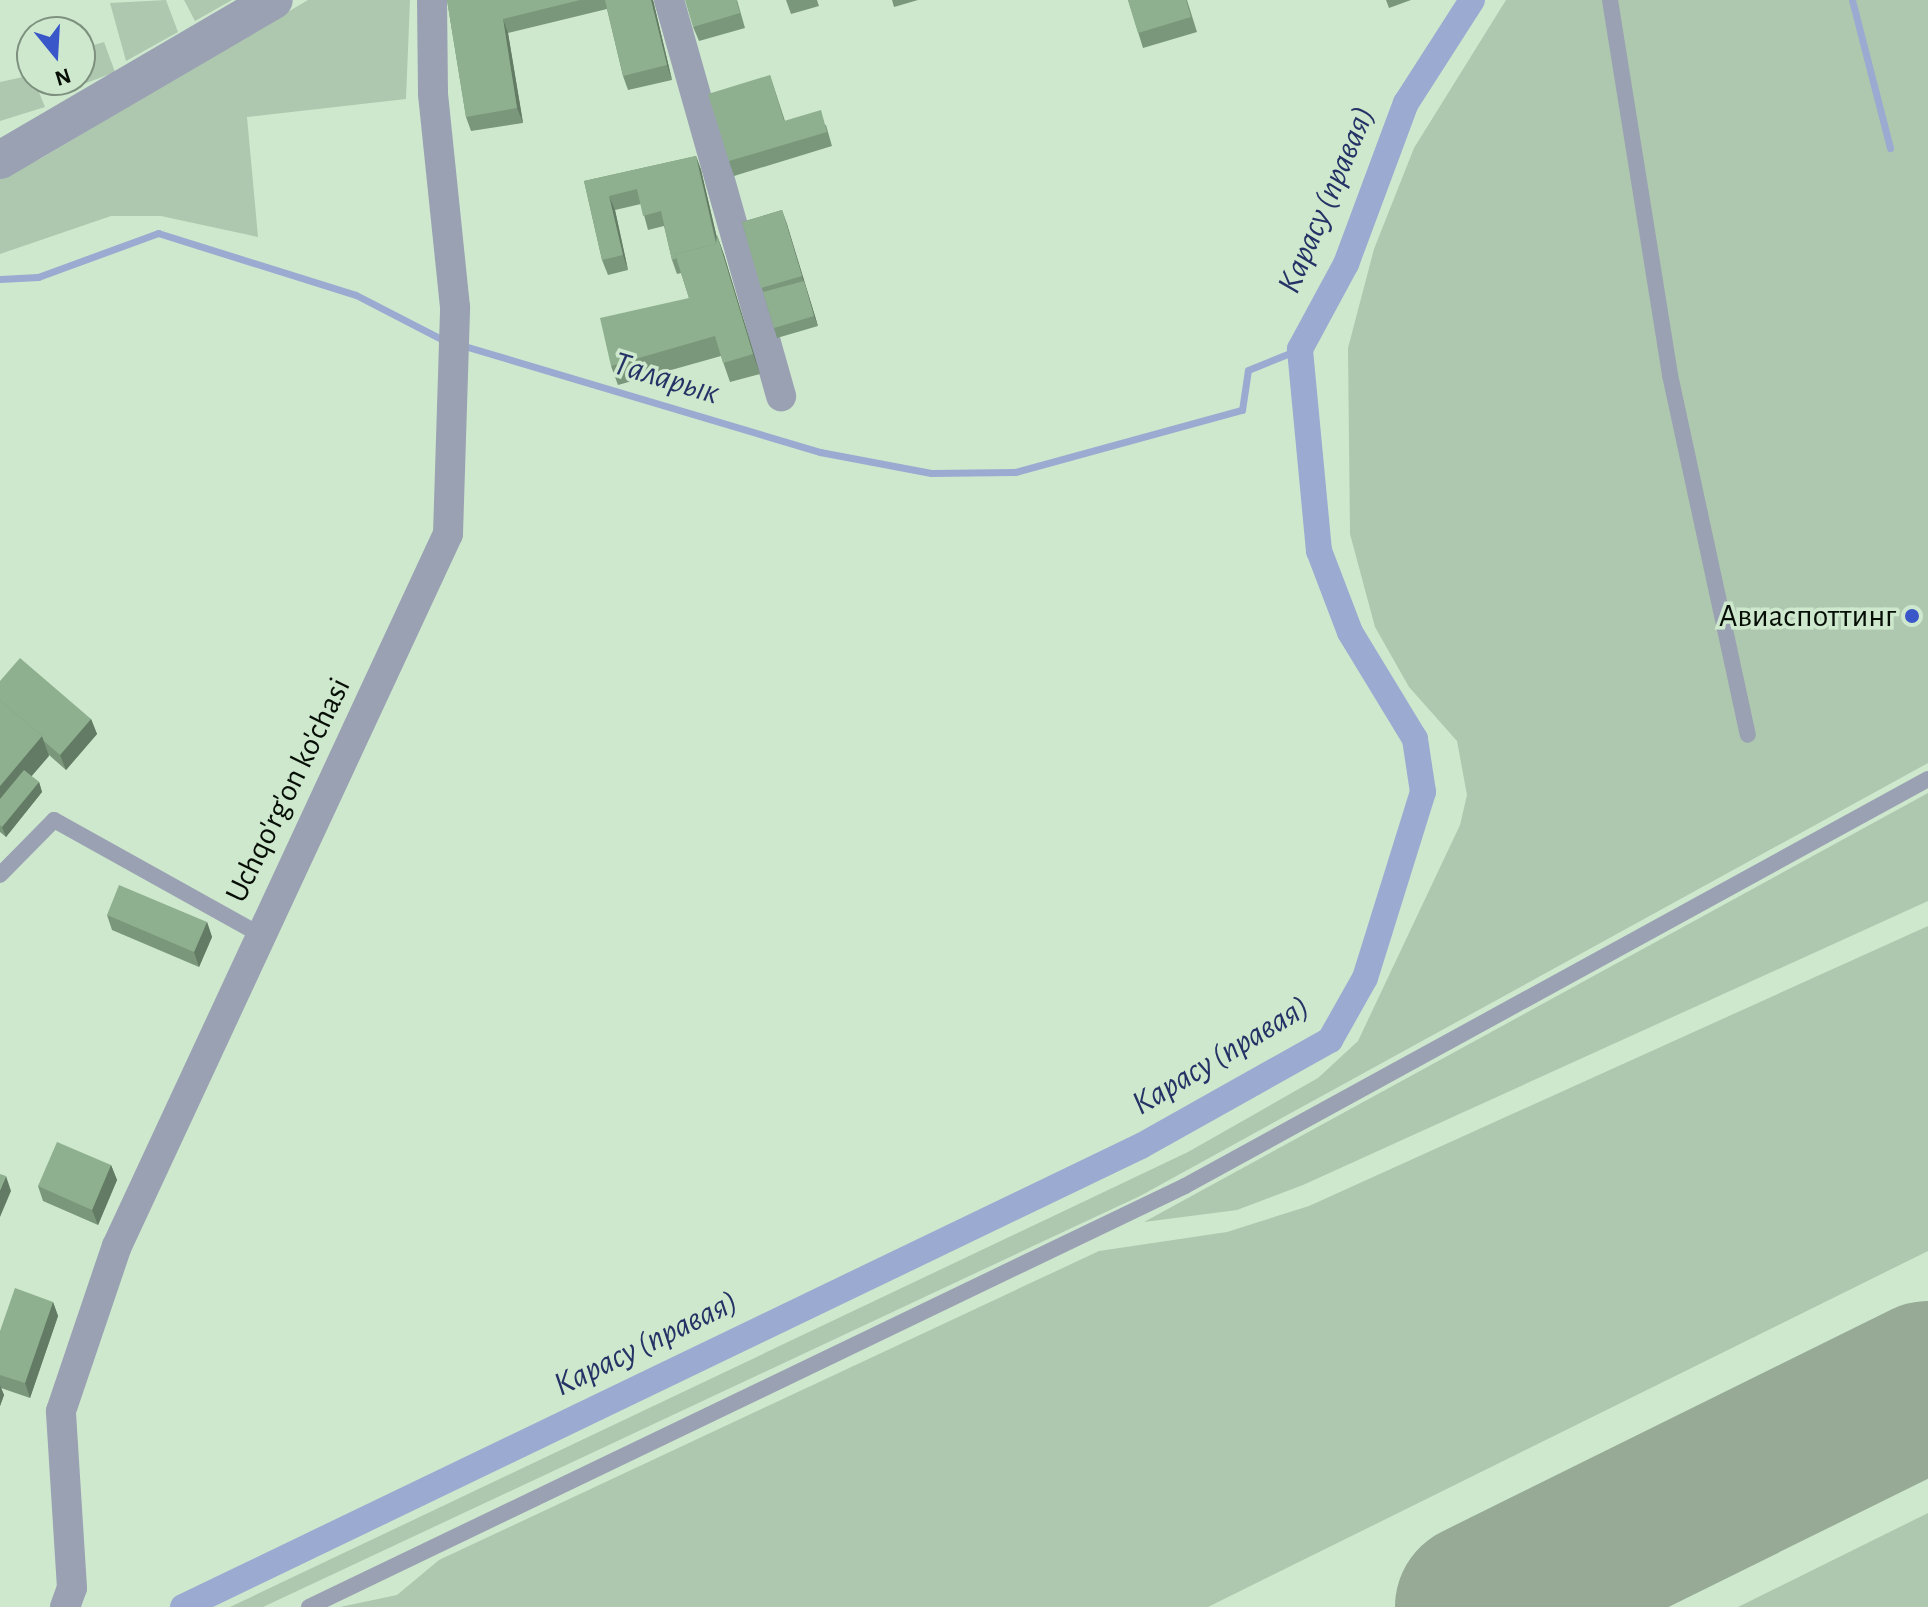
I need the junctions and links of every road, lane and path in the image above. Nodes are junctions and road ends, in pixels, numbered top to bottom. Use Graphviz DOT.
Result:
graph roads {
  1 [pos="274,0"];
  2 [pos="432,0"];
  3 [pos="669,0"];
  4 [pos="1610,0"];
  5 [pos="0,160"];
  6 [pos="781,397"];
  7 [pos="1748,735"];
  8 [pos="1928,779"];
  9 [pos="0,875"];
  10 [pos="259,934"];
  11 [pos="68,1598"];
  12 [pos="309,1607"];
  1 -- 5 [label="street"];
  2 -- 10 [label="street, Uchqo'rg'on ko'chasi"];
  3 -- 6 [label="street"];
  4 -- 7 [label="lane"];
  8 -- 12 [label="lane"];
  9 -- 10 [label="lane"];
  10 -- 11 [label="street, Uchqo'rg'on ko'chasi"];
}
